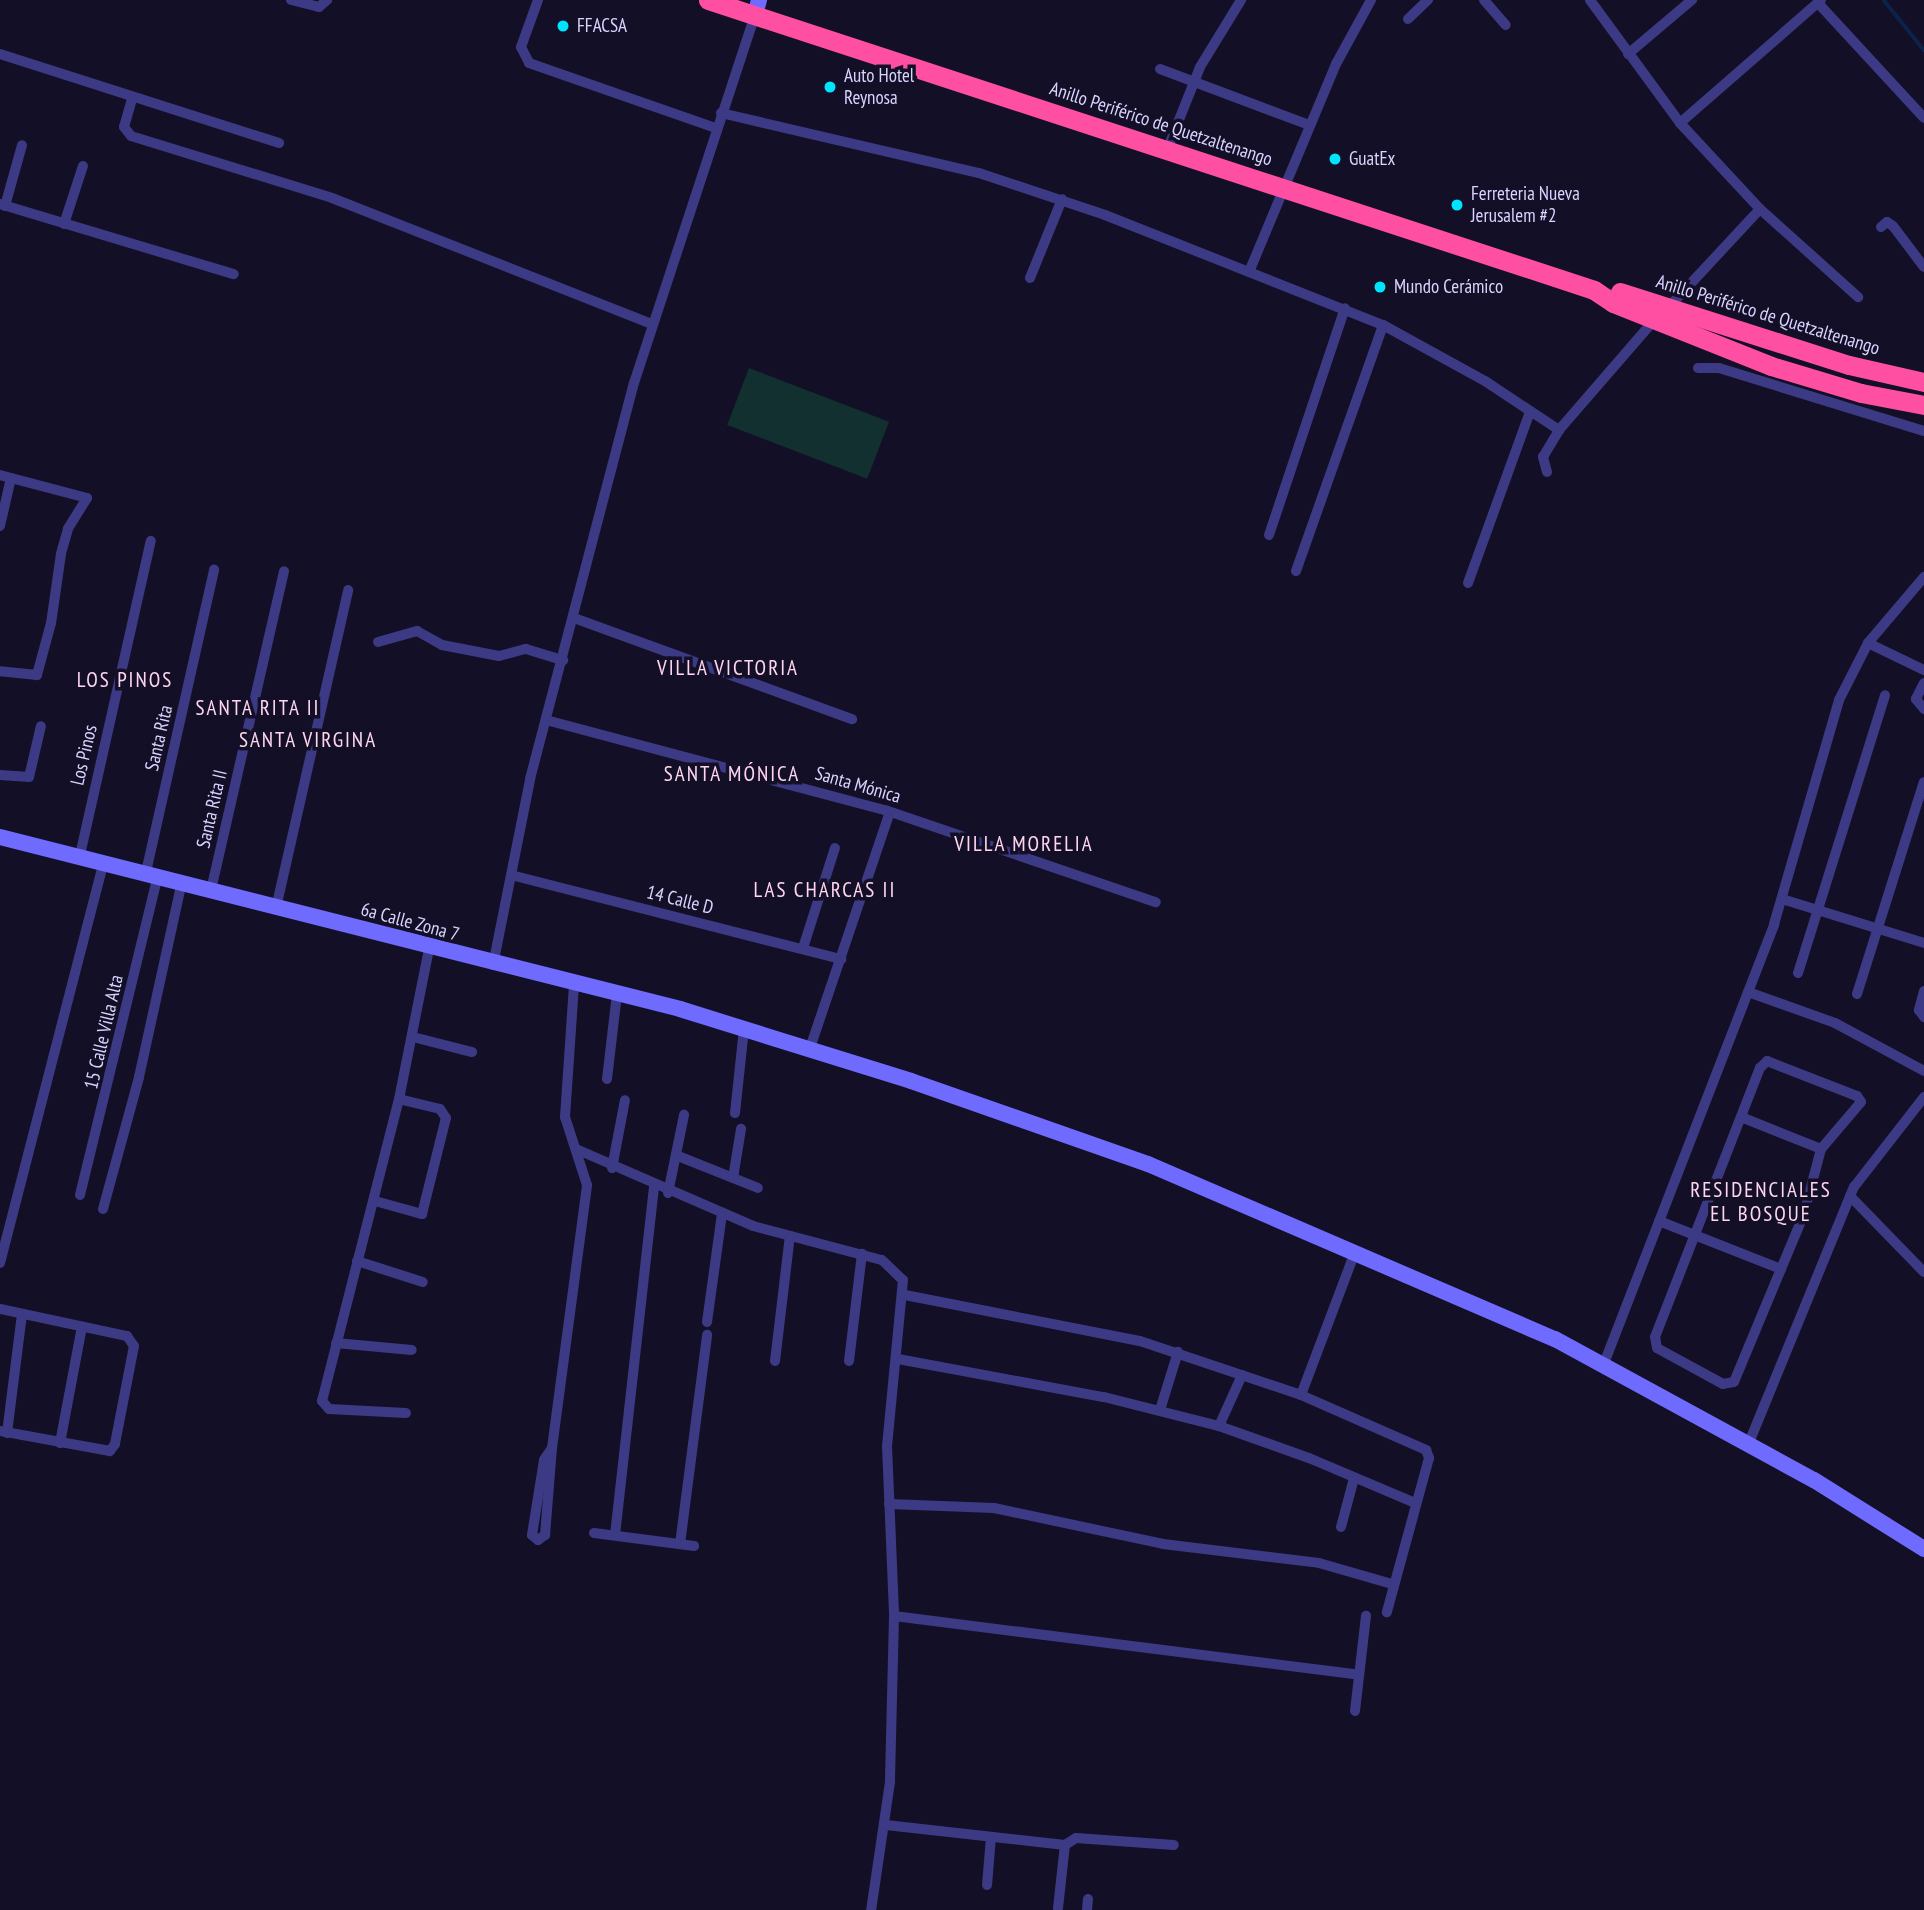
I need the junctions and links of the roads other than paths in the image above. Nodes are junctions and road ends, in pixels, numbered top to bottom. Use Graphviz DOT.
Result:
graph roads {
  1 [pos="291,0"];
  2 [pos="327,0"];
  3 [pos="538,0"];
  4 [pos="708,0"];
  5 [pos="1241,0"];
  6 [pos="1371,0"];
  7 [pos="1428,0"];
  8 [pos="1484,0"];
  9 [pos="1590,0"];
  10 [pos="1692,0"];
  11 [pos="1819,1"];
  12 [pos="757,8"];
  13 [pos="1408,19"];
  14 [pos="1506,24"];
  15 [pos="0,54"];
  16 [pos="1629,54"];
  17 [pos="1160,69"];
  18 [pos="1194,81"];
  19 [pos="132,99"];
  20 [pos="721,113"];
  21 [pos="1924,118"];
  22 [pos="1680,123"];
  23 [pos="1309,125"];
  24 [pos="716,128"];
  25 [pos="279,143"];
  26 [pos="22,145"];
  27 [pos="1167,150"];
  28 [pos="83,166"];
  29 [pos="1281,188"];
  30 [pos="1062,200"];
  31 [pos="2,205"];
  32 [pos="1760,209"];
  33 [pos="64,224"];
  34 [pos="1881,227"];
  35 [pos="1924,267"];
  36 [pos="1249,272"];
  37 [pos="234,274"];
  38 [pos="1030,278"];
  39 [pos="1858,297"];
  40 [pos="1345,308"];
  41 [pos="1662,313"];
  42 [pos="652,324"];
  43 [pos="1383,325"];
  44 [pos="1720,346"];
  45 [pos="1698,368"];
  46 [pos="1719,368"];
  47 [pos="1924,382"];
  48 [pos="1924,405"];
  49 [pos="1530,411"];
  50 [pos="1559,430"];
  51 [pos="1924,431"];
  52 [pos="1547,472"];
  53 [pos="6,476"];
  54 [pos="0,527"];
  55 [pos="1269,535"];
  56 [pos="151,541"];
  57 [pos="214,570"];
  58 [pos="284,571"];
  59 [pos="1296,572"];
  60 [pos="1924,577"];
  61 [pos="1468,583"];
  62 [pos="348,590"];
  63 [pos="574,618"];
  64 [pos="378,642"];
  65 [pos="1868,643"];
  66 [pos="563,660"];
  67 [pos="1924,670"];
  68 [pos="0,671"];
  69 [pos="1924,683"];
  70 [pos="1885,695"];
  71 [pos="1924,709"];
  72 [pos="852,719"];
  73 [pos="546,720"];
  74 [pos="41,726"];
  75 [pos="0,775"];
  76 [pos="1924,782"];
  77 [pos="890,812"];
  78 [pos="0,837"];
  79 [pos="835,848"];
  80 [pos="80,855"];
  81 [pos="104,861"];
  82 [pos="152,874"];
  83 [pos="511,875"];
  84 [pos="182,882"];
  85 [pos="211,890"];
  86 [pos="1782,899"];
  87 [pos="1156,902"];
  88 [pos="276,908"];
  89 [pos="1818,910"];
  90 [pos="1878,929"];
  91 [pos="1924,943"];
  92 [pos="803,948"];
  93 [pos="429,949"];
  94 [pos="841,959"];
  95 [pos="493,965"];
  96 [pos="1798,972"];
  97 [pos="574,985"];
  98 [pos="1924,991"];
  99 [pos="1748,992"];
  100 [pos="617,994"];
  101 [pos="1857,994"];
  102 [pos="1924,1017"];
  103 [pos="744,1029"];
  104 [pos="413,1037"];
  105 [pos="810,1048"];
  106 [pos="472,1052"];
  107 [pos="1924,1071"];
  108 [pos="607,1079"];
  109 [pos="1924,1097"];
  110 [pos="400,1100"];
  111 [pos="625,1100"];
  112 [pos="735,1113"];
  113 [pos="684,1115"];
  114 [pos="1741,1117"];
  115 [pos="741,1129"];
  116 [pos="576,1149"];
  117 [pos="1821,1149"];
  118 [pos="678,1156"];
  119 [pos="612,1168"];
  120 [pos="733,1178"];
  121 [pos="654,1187"];
  122 [pos="758,1188"];
  123 [pos="668,1193"];
  124 [pos="80,1195"];
  125 [pos="1850,1196"];
  126 [pos="375,1201"];
  127 [pos="0,1202"];
  128 [pos="11,1209"];
  129 [pos="103,1209"];
  130 [pos="722,1214"];
  131 [pos="1659,1221"];
  132 [pos="1695,1235"];
  133 [pos="790,1236"];
  134 [pos="1355,1252"];
  135 [pos="862,1254"];
  136 [pos="0,1259"];
  137 [pos="357,1261"];
  138 [pos="1781,1269"];
  139 [pos="1924,1272"];
  140 [pos="423,1282"];
  141 [pos="905,1295"];
  142 [pos="0,1309"];
  143 [pos="22,1314"];
  144 [pos="707,1322"];
  145 [pos="82,1327"];
  146 [pos="707,1335"];
  147 [pos="336,1343"];
  148 [pos="412,1350"];
  149 [pos="1178,1352"];
  150 [pos="898,1359"];
  151 [pos="849,1361"];
  152 [pos="775,1362"];
  153 [pos="1603,1366"];
  154 [pos="1242,1374"];
  155 [pos="1301,1395"];
  156 [pos="1160,1410"];
  157 [pos="406,1412"];
  158 [pos="1219,1426"];
  159 [pos="4,1432"];
  160 [pos="60,1443"];
  161 [pos="1748,1445"];
  162 [pos="552,1448"];
  163 [pos="1354,1478"];
  164 [pos="1415,1503"];
  165 [pos="890,1504"];
  166 [pos="1341,1527"];
  167 [pos="594,1533"];
  168 [pos="615,1535"];
  169 [pos="680,1544"];
  170 [pos="694,1546"];
  171 [pos="1924,1549"];
  172 [pos="1392,1584"];
  173 [pos="1387,1612"];
  174 [pos="894,1616"];
  175 [pos="1367,1616"];
  176 [pos="1359,1675"];
  177 [pos="1355,1711"];
  178 [pos="886,1825"];
  179 [pos="992,1837"];
  180 [pos="1174,1844"];
  181 [pos="1065,1845"];
  182 [pos="987,1885"];
  183 [pos="1058,1908"];
  184 [pos="871,1910"];
  1 -- 2 [label="street"];
  3 -- 24 [label="street"];
  4 -- 12 [label="highway, Anillo Periférico de Quetzaltenango"];
  5 -- 18 [label="street"];
  6 -- 23 [label="street"];
  7 -- 13 [label="street"];
  8 -- 14 [label="street"];
  9 -- 16 [label="street"];
  10 -- 16 [label="street"];
  11 -- 21 [label="street"];
  11 -- 22 [label="street"];
  12 -- 20 [label="street"];
  12 -- 27 [label="highway, Anillo Periférico de Quetzaltenango"];
  15 -- 19 [label="street"];
  16 -- 22 [label="street"];
  17 -- 18 [label="street"];
  18 -- 23 [label="street"];
  18 -- 27 [label="street"];
  19 -- 25 [label="street"];
  19 -- 42 [label="street"];
  20 -- 24 [label="street"];
  20 -- 30 [label="street"];
  22 -- 32 [label="street"];
  23 -- 29 [label="street"];
  24 -- 42 [label="street"];
  26 -- 31 [label="street"];
  27 -- 29 [label="highway, Anillo Periférico de Quetzaltenango"];
  28 -- 33 [label="street"];
  29 -- 36 [label="street"];
  29 -- 41 [label="highway, Anillo Periférico de Quetzaltenango"];
  30 -- 36 [label="street"];
  30 -- 38 [label="street"];
  31 -- 33 [label="street"];
  32 -- 39 [label="street"];
  32 -- 41 [label="street"];
  33 -- 37 [label="street"];
  34 -- 35 [label="street"];
  36 -- 40 [label="street"];
  40 -- 43 [label="street"];
  40 -- 55 [label="street"];
  41 -- 44 [label="highway, Anillo Periférico de Quetzaltenango"];
  41 -- 47 [label="highway, Anillo Periférico de Quetzaltenango"];
  41 -- 50 [label="street"];
  42 -- 63 [label="street"];
  43 -- 49 [label="street"];
  43 -- 59 [label="street"];
  44 -- 46 [label="street"];
  44 -- 48 [label="highway, Anillo Periférico de Quetzaltenango"];
  45 -- 46 [label="street"];
  46 -- 51 [label="street"];
  49 -- 50 [label="street"];
  49 -- 61 [label="street"];
  50 -- 52 [label="street"];
  53 -- 54 [label="street"];
  53 -- 68 [label="street"];
  56 -- 80 [label="street, Los Pinos"];
  57 -- 82 [label="street, Santa Rita"];
  58 -- 85 [label="street, Santa Rita II"];
  60 -- 65 [label="street"];
  62 -- 88 [label="street"];
  63 -- 66 [label="street"];
  63 -- 72 [label="street"];
  64 -- 66 [label="street"];
  65 -- 67 [label="street"];
  65 -- 86 [label="street"];
  66 -- 73 [label="street"];
  69 -- 71 [label="street"];
  70 -- 89 [label="street"];
  73 -- 77 [label="street, Santa Mónica"];
  73 -- 83 [label="street"];
  74 -- 75 [label="street"];
  76 -- 90 [label="street"];
  77 -- 87 [label="street, Santa Mónica"];
  77 -- 94 [label="street"];
  78 -- 80 [label="street, 6a Calle Zona 7"];
  79 -- 92 [label="street"];
  80 -- 81 [label="street, 6a Calle Zona 7"];
  81 -- 82 [label="street, 6a Calle Zona 7"];
  81 -- 128 [label="street"];
  82 -- 84 [label="street, 6a Calle Zona 7"];
  82 -- 124 [label="street, 15 Calle Villa Alta"];
  83 -- 92 [label="street, 14 Calle D"];
  83 -- 95 [label="street"];
  84 -- 85 [label="street, 6a Calle Zona 7"];
  84 -- 129 [label="street"];
  85 -- 88 [label="street, 6a Calle Zona 7"];
  86 -- 89 [label="street"];
  86 -- 99 [label="street"];
  88 -- 93 [label="street, 6a Calle Zona 7"];
  89 -- 90 [label="street"];
  89 -- 96 [label="street"];
  90 -- 91 [label="street"];
  90 -- 101 [label="street"];
  92 -- 94 [label="street, 14 Calle D"];
  93 -- 95 [label="street, 6a Calle Zona 7"];
  93 -- 104 [label="street"];
  94 -- 105 [label="street"];
  95 -- 97 [label="street, 6a Calle Zona 7"];
  97 -- 100 [label="street, 6a Calle Zona 7"];
  97 -- 116 [label="street"];
  98 -- 102 [label="street"];
  99 -- 107 [label="street"];
  99 -- 131 [label="street"];
  100 -- 103 [label="street, 6a Calle Zona 7"];
  100 -- 108 [label="street"];
  103 -- 105 [label="street, 6a Calle Zona 7"];
  103 -- 112 [label="street"];
  104 -- 106 [label="street"];
  104 -- 110 [label="street"];
  105 -- 134 [label="street, 6a Calle Zona 7"];
  109 -- 125 [label="street"];
  110 -- 126 [label="street"];
  110 -- 126 [label="street"];
  111 -- 119 [label="street"];
  113 -- 118 [label="street"];
  114 -- 117 [label="street"];
  114 -- 117 [label="street"];
  114 -- 132 [label="street"];
  115 -- 120 [label="street"];
  116 -- 119 [label="street"];
  116 -- 162 [label="street"];
  117 -- 138 [label="street"];
  118 -- 120 [label="street"];
  118 -- 123 [label="street"];
  119 -- 121 [label="street"];
  120 -- 122 [label="street"];
  121 -- 123 [label="street"];
  121 -- 168 [label="street"];
  123 -- 130 [label="street"];
  125 -- 139 [label="street"];
  125 -- 161 [label="street"];
  126 -- 137 [label="street"];
  127 -- 128 [label="street"];
  128 -- 136 [label="street"];
  130 -- 133 [label="street"];
  130 -- 144 [label="street"];
  131 -- 132 [label="street"];
  131 -- 153 [label="street"];
  132 -- 138 [label="street"];
  132 -- 138 [label="street"];
  133 -- 135 [label="street"];
  133 -- 152 [label="street"];
  134 -- 153 [label="street, 6a Calle Zona 7"];
  134 -- 155 [label="street"];
  135 -- 141 [label="street"];
  135 -- 151 [label="street"];
  137 -- 140 [label="street"];
  137 -- 147 [label="street"];
  141 -- 149 [label="street"];
  141 -- 150 [label="street"];
  142 -- 143 [label="street"];
  143 -- 145 [label="street"];
  143 -- 159 [label="street"];
  145 -- 160 [label="street"];
  145 -- 160 [label="street"];
  146 -- 169 [label="street"];
  147 -- 148 [label="street"];
  147 -- 157 [label="street"];
  149 -- 154 [label="street"];
  149 -- 156 [label="street"];
  150 -- 156 [label="street"];
  150 -- 165 [label="street"];
  153 -- 161 [label="street, 6a Calle Zona 7"];
  154 -- 155 [label="street"];
  154 -- 158 [label="street"];
  155 -- 164 [label="street"];
  156 -- 158 [label="street"];
  158 -- 163 [label="street"];
  159 -- 160 [label="street"];
  161 -- 171 [label="street, 6a Calle Zona 7"];
  162 -- 162 [label="street"];
  163 -- 164 [label="street"];
  163 -- 166 [label="street"];
  164 -- 172 [label="street"];
  165 -- 172 [label="street"];
  165 -- 174 [label="street"];
  167 -- 168 [label="street"];
  168 -- 169 [label="street"];
  169 -- 170 [label="street"];
  172 -- 173 [label="street"];
  174 -- 176 [label="street"];
  174 -- 178 [label="street"];
  175 -- 176 [label="street"];
  176 -- 177 [label="street"];
  178 -- 179 [label="street"];
  178 -- 184 [label="street"];
  179 -- 181 [label="street"];
  179 -- 182 [label="street"];
  180 -- 181 [label="street"];
  181 -- 183 [label="street"];
}
